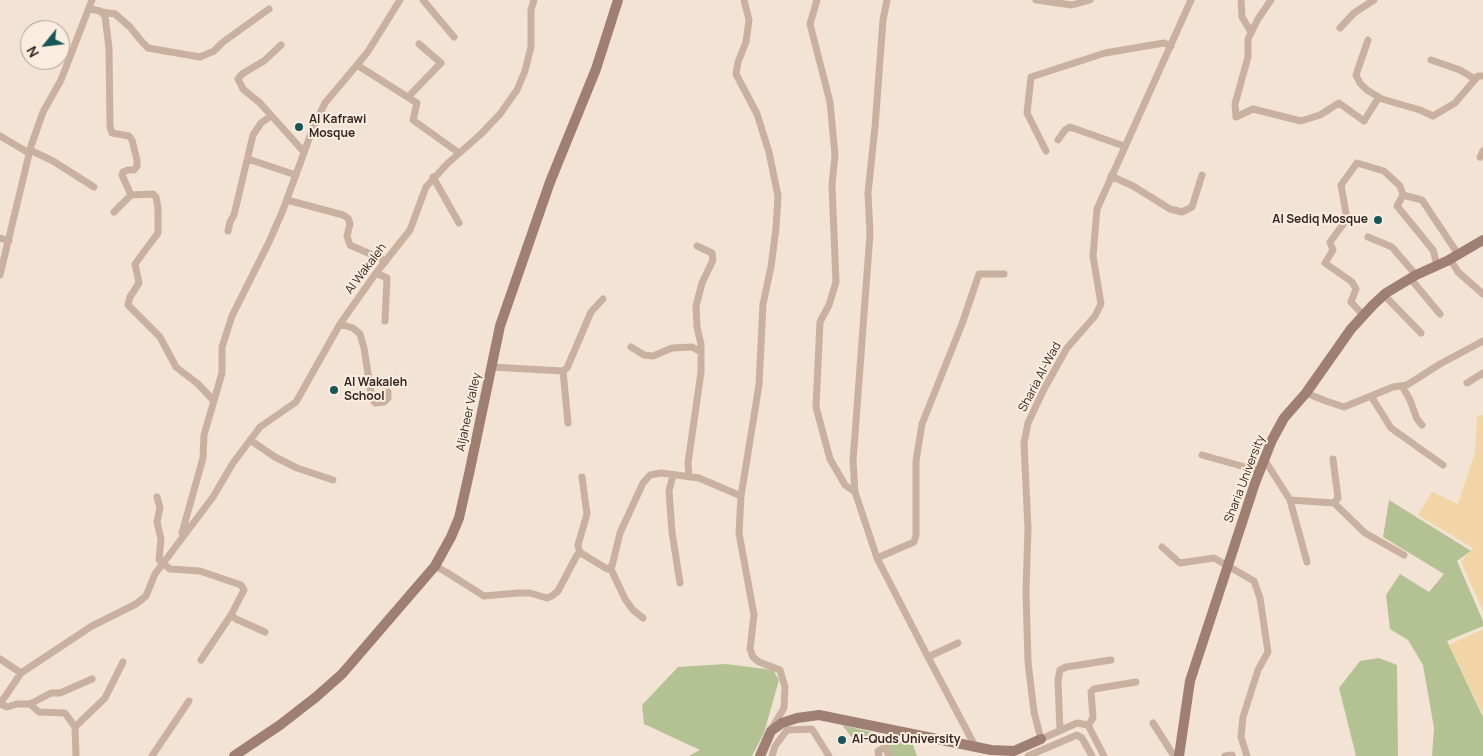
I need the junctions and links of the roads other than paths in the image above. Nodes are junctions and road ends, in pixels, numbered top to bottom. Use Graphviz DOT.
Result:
graph roads {
  1 [pos="92,0"];
  2 [pos="400,0"];
  3 [pos="423,0"];
  4 [pos="534,0"];
  5 [pos="618,0"];
  6 [pos="744,0"];
  7 [pos="816,0"];
  8 [pos="887,0"];
  9 [pos="1036,0"];
  10 [pos="1090,0"];
  11 [pos="1191,0"];
  12 [pos="1242,0"];
  13 [pos="1271,0"];
  14 [pos="1374,0"];
  15 [pos="90,9"];
  16 [pos="269,9"];
  17 [pos="102,12"];
  18 [pos="1340,28"];
  19 [pos="1251,32"];
  20 [pos="454,37"];
  21 [pos="1368,40"];
  22 [pos="420,44"];
  23 [pos="281,46"];
  24 [pos="1171,46"];
  25 [pos="1431,60"];
  26 [pos="357,64"];
  27 [pos="1483,76"];
  28 [pos="1475,79"];
  29 [pos="408,97"];
  30 [pos="1379,97"];
  31 [pos="271,116"];
  32 [pos="0,136"];
  33 [pos="1058,140"];
  34 [pos="1124,146"];
  35 [pos="1046,151"];
  36 [pos="30,152"];
  37 [pos="304,152"];
  38 [pos="459,154"];
  39 [pos="248,159"];
  40 [pos="296,175"];
  41 [pos="1202,175"];
  42 [pos="1111,176"];
  43 [pos="433,177"];
  44 [pos="94,187"];
  45 [pos="131,195"];
  46 [pos="1403,195"];
  47 [pos="287,200"];
  48 [pos="114,212"];
  49 [pos="459,223"];
  50 [pos="228,231"];
  51 [pos="1368,237"];
  52 [pos="0,238"];
  53 [pos="1483,240"];
  54 [pos="9,241"];
  55 [pos="697,246"];
  56 [pos="1454,256"];
  57 [pos="386,261"];
  58 [pos="1438,265"];
  59 [pos="376,273"];
  60 [pos="1004,274"];
  61 [pos="0,275"];
  62 [pos="1413,276"];
  63 [pos="1483,294"];
  64 [pos="1384,295"];
  65 [pos="603,299"];
  66 [pos="1440,314"];
  67 [pos="1364,315"];
  68 [pos="385,321"];
  69 [pos="340,324"];
  70 [pos="1421,333"];
  71 [pos="1483,341"];
  72 [pos="632,346"];
  73 [pos="701,352"];
  74 [pos="491,367"];
  75 [pos="563,371"];
  76 [pos="1483,373"];
  77 [pos="1467,383"];
  78 [pos="1402,386"];
  79 [pos="388,392"];
  80 [pos="1306,393"];
  81 [pos="1371,396"];
  82 [pos="214,400"];
  83 [pos="568,423"];
  84 [pos="1422,425"];
  85 [pos="250,440"];
  86 [pos="1202,455"];
  87 [pos="1264,459"];
  88 [pos="1333,459"];
  89 [pos="1443,466"];
  90 [pos="1259,471"];
  91 [pos="673,476"];
  92 [pos="582,477"];
  93 [pos="689,477"];
  94 [pos="333,480"];
  95 [pos="854,492"];
  96 [pos="740,496"];
  97 [pos="157,497"];
  98 [pos="1290,500"];
  99 [pos="1334,503"];
  100 [pos="181,539"];
  101 [pos="1162,547"];
  102 [pos="580,554"];
  103 [pos="1404,555"];
  104 [pos="877,558"];
  105 [pos="1307,562"];
  106 [pos="162,564"];
  107 [pos="1227,565"];
  108 [pos="435,566"];
  109 [pos="610,568"];
  110 [pos="680,583"];
  111 [pos="231,615"];
  112 [pos="643,618"];
  113 [pos="265,632"];
  114 [pos="958,644"];
  115 [pos="928,658"];
  116 [pos="0,659"];
  117 [pos="201,660"];
  118 [pos="1112,660"];
  119 [pos="123,662"];
  120 [pos="21,673"];
  121 [pos="92,679"];
  122 [pos="1136,682"];
  123 [pos="189,702"];
  124 [pos="0,704"];
  125 [pos="30,704"];
  126 [pos="1153,723"];
  127 [pos="1088,725"];
  128 [pos="75,727"];
  129 [pos="771,731"];
  130 [pos="1060,731"];
  131 [pos="1041,739"];
  132 [pos="975,746"];
  133 [pos="76,756"];
  134 [pos="152,756"];
  135 [pos="234,756"];
  136 [pos="760,756"];
  137 [pos="772,756"];
  138 [pos="829,756"];
  139 [pos="879,756"];
  140 [pos="889,756"];
  141 [pos="1028,756"];
  142 [pos="1092,756"];
  143 [pos="1104,756"];
  144 [pos="1174,756"];
  145 [pos="1179,756"];
  146 [pos="1247,756"];
  1 -- 15 [label="street"];
  2 -- 26 [label="street"];
  3 -- 20 [label="street"];
  4 -- 38 [label="street, Al Wakaleh"];
  5 -- 74 [label="street, Aljaheer Valley"];
  6 -- 96 [label="street"];
  7 -- 95 [label="street"];
  8 -- 95 [label="street"];
  9 -- 10 [label="street"];
  11 -- 24 [label="street, Sharia Al-Wad"];
  12 -- 19 [label="street"];
  13 -- 19 [label="street"];
  14 -- 18 [label="street"];
  15 -- 17 [label="street"];
  15 -- 36 [label="street"];
  16 -- 17 [label="street"];
  17 -- 45 [label="street"];
  19 -- 30 [label="street"];
  21 -- 30 [label="street"];
  22 -- 29 [label="street"];
  23 -- 31 [label="street"];
  24 -- 34 [label="street, Sharia Al-Wad"];
  24 -- 35 [label="street"];
  25 -- 28 [label="street"];
  26 -- 29 [label="street"];
  26 -- 37 [label="street"];
  27 -- 28 [label="street"];
  28 -- 30 [label="street"];
  29 -- 38 [label="street"];
  31 -- 37 [label="street"];
  31 -- 39 [label="street"];
  32 -- 36 [label="street"];
  33 -- 34 [label="street"];
  34 -- 42 [label="street, Sharia Al-Wad"];
  36 -- 44 [label="street"];
  36 -- 54 [label="street"];
  37 -- 40 [label="street"];
  38 -- 43 [label="street, Al Wakaleh"];
  39 -- 40 [label="street"];
  39 -- 50 [label="street"];
  40 -- 47 [label="street"];
  41 -- 42 [label="street"];
  42 -- 131 [label="street, Sharia Al-Wad"];
  43 -- 49 [label="street"];
  43 -- 57 [label="street, Al Wakaleh"];
  45 -- 48 [label="street"];
  45 -- 82 [label="street"];
  46 -- 56 [label="street"];
  46 -- 58 [label="street"];
  46 -- 67 [label="street"];
  47 -- 57 [label="street"];
  47 -- 82 [label="street"];
  51 -- 62 [label="street"];
  52 -- 54 [label="street"];
  53 -- 56 [label="street, Sharia University"];
  54 -- 61 [label="street"];
  55 -- 73 [label="street"];
  56 -- 58 [label="street, Sharia University"];
  56 -- 63 [label="street"];
  57 -- 59 [label="street, Al Wakaleh"];
  58 -- 62 [label="street, Sharia University"];
  59 -- 68 [label="street"];
  59 -- 69 [label="street, Al Wakaleh"];
  60 -- 104 [label="street"];
  62 -- 64 [label="street, Sharia University"];
  62 -- 66 [label="street"];
  64 -- 67 [label="street, Sharia University"];
  64 -- 70 [label="street"];
  65 -- 75 [label="street"];
  67 -- 80 [label="street, Sharia University"];
  69 -- 79 [label="street"];
  69 -- 85 [label="street, Al Wakaleh"];
  71 -- 78 [label="street"];
  72 -- 73 [label="street"];
  73 -- 93 [label="street"];
  74 -- 75 [label="street"];
  74 -- 108 [label="street, Aljaheer Valley"];
  75 -- 83 [label="street"];
  76 -- 77 [label="street"];
  78 -- 81 [label="street"];
  78 -- 84 [label="street"];
  80 -- 81 [label="street"];
  80 -- 87 [label="street, Sharia University"];
  81 -- 89 [label="street"];
  82 -- 100 [label="street"];
  85 -- 94 [label="street"];
  85 -- 100 [label="street, Al Wakaleh"];
  86 -- 90 [label="street"];
  87 -- 90 [label="street, Sharia University"];
  87 -- 98 [label="street"];
  88 -- 99 [label="street"];
  90 -- 107 [label="street, Sharia University"];
  91 -- 93 [label="street"];
  91 -- 109 [label="street"];
  91 -- 110 [label="street"];
  92 -- 102 [label="street"];
  93 -- 96 [label="street"];
  95 -- 104 [label="street"];
  96 -- 129 [label="street"];
  97 -- 106 [label="street"];
  98 -- 99 [label="street"];
  98 -- 105 [label="street"];
  99 -- 103 [label="street"];
  100 -- 106 [label="street, Al Wakaleh"];
  101 -- 107 [label="street"];
  102 -- 108 [label="street"];
  102 -- 109 [label="street"];
  104 -- 115 [label="street"];
  106 -- 111 [label="street"];
  106 -- 120 [label="street, Al Wakaleh"];
  107 -- 145 [label="street, Sharia University"];
  107 -- 146 [label="street"];
  108 -- 135 [label="street, Aljaheer Valley"];
  109 -- 112 [label="street"];
  111 -- 113 [label="street"];
  111 -- 117 [label="street"];
  114 -- 115 [label="street"];
  115 -- 132 [label="street"];
  116 -- 120 [label="street"];
  118 -- 130 [label="street"];
  119 -- 128 [label="street"];
  120 -- 124 [label="street"];
  121 -- 125 [label="street"];
  122 -- 127 [label="street"];
  123 -- 134 [label="street"];
  124 -- 125 [label="street"];
  125 -- 128 [label="street"];
  126 -- 144 [label="street"];
  127 -- 130 [label="street"];
  127 -- 143 [label="street"];
  128 -- 133 [label="street"];
  129 -- 132 [label="street"];
  129 -- 136 [label="street"];
  130 -- 131 [label="street"];
  131 -- 132 [label="street"];
  137 -- 138 [label="street"];
  139 -- 140 [label="street"];
  141 -- 142 [label="street"];
}
